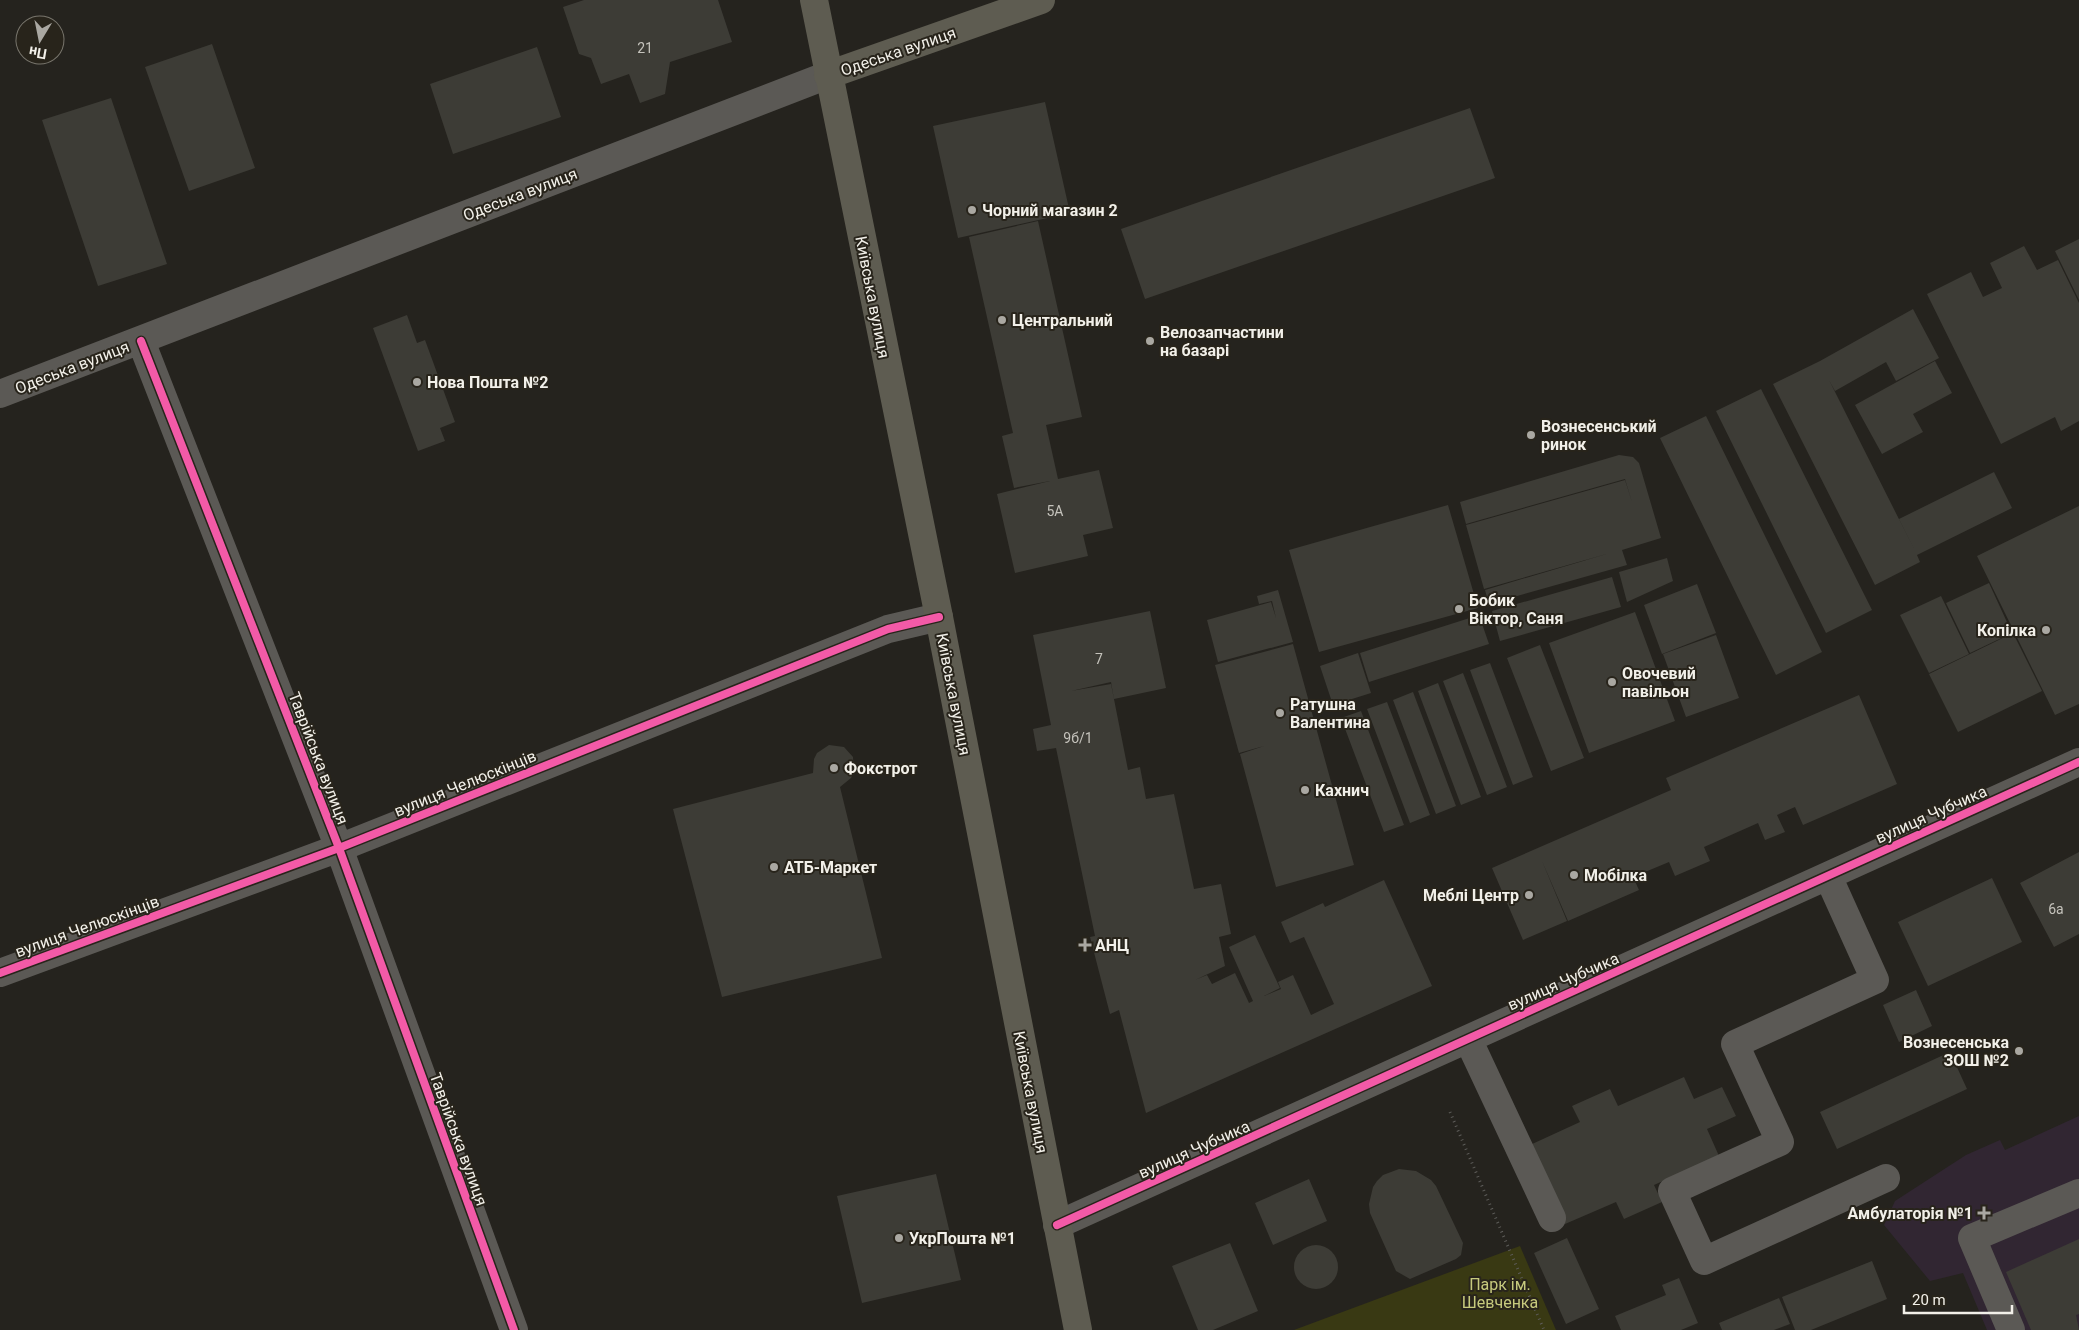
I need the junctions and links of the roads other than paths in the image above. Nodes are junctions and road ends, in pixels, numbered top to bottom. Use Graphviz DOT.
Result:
graph roads {
  1 [pos="814,0"];
  2 [pos="1041,0"];
  3 [pos="828,75"];
  4 [pos="141,341"];
  5 [pos="0,394"];
  6 [pos="939,617"];
  7 [pos="2079,762"];
  8 [pos="339,848"];
  9 [pos="1828,876"];
  10 [pos="0,973"];
  11 [pos="1468,1039"];
  12 [pos="1886,1178"];
  13 [pos="2079,1193"];
  14 [pos="1552,1218"];
  15 [pos="1057,1226"];
  16 [pos="514,1330"];
  17 [pos="1078,1330"];
  18 [pos="2011,1330"];
  1 -- 3 [label="main road, Київська вулиця"];
  2 -- 3 [label="main road, Одеська вулиця"];
  3 -- 4 [label="street, Одеська вулиця"];
  3 -- 6 [label="main road, Київська вулиця"];
  4 -- 5 [label="street, Одеська вулиця"];
  4 -- 8 [label="street, Таврійська вулиця"];
  6 -- 8 [label="street, вулиця Челюскінців"];
  6 -- 15 [label="main road, Київська вулиця"];
  7 -- 9 [label="street, вулиця Чубчика"];
  8 -- 10 [label="street, вулиця Челюскінців"];
  8 -- 16 [label="street, Таврійська вулиця"];
  9 -- 11 [label="street, вулиця Чубчика"];
  9 -- 12 [label="street"];
  11 -- 14 [label="street"];
  11 -- 15 [label="street, вулиця Чубчика"];
  13 -- 18 [label="street"];
  15 -- 17 [label="main road, Київська вулиця"];
}
